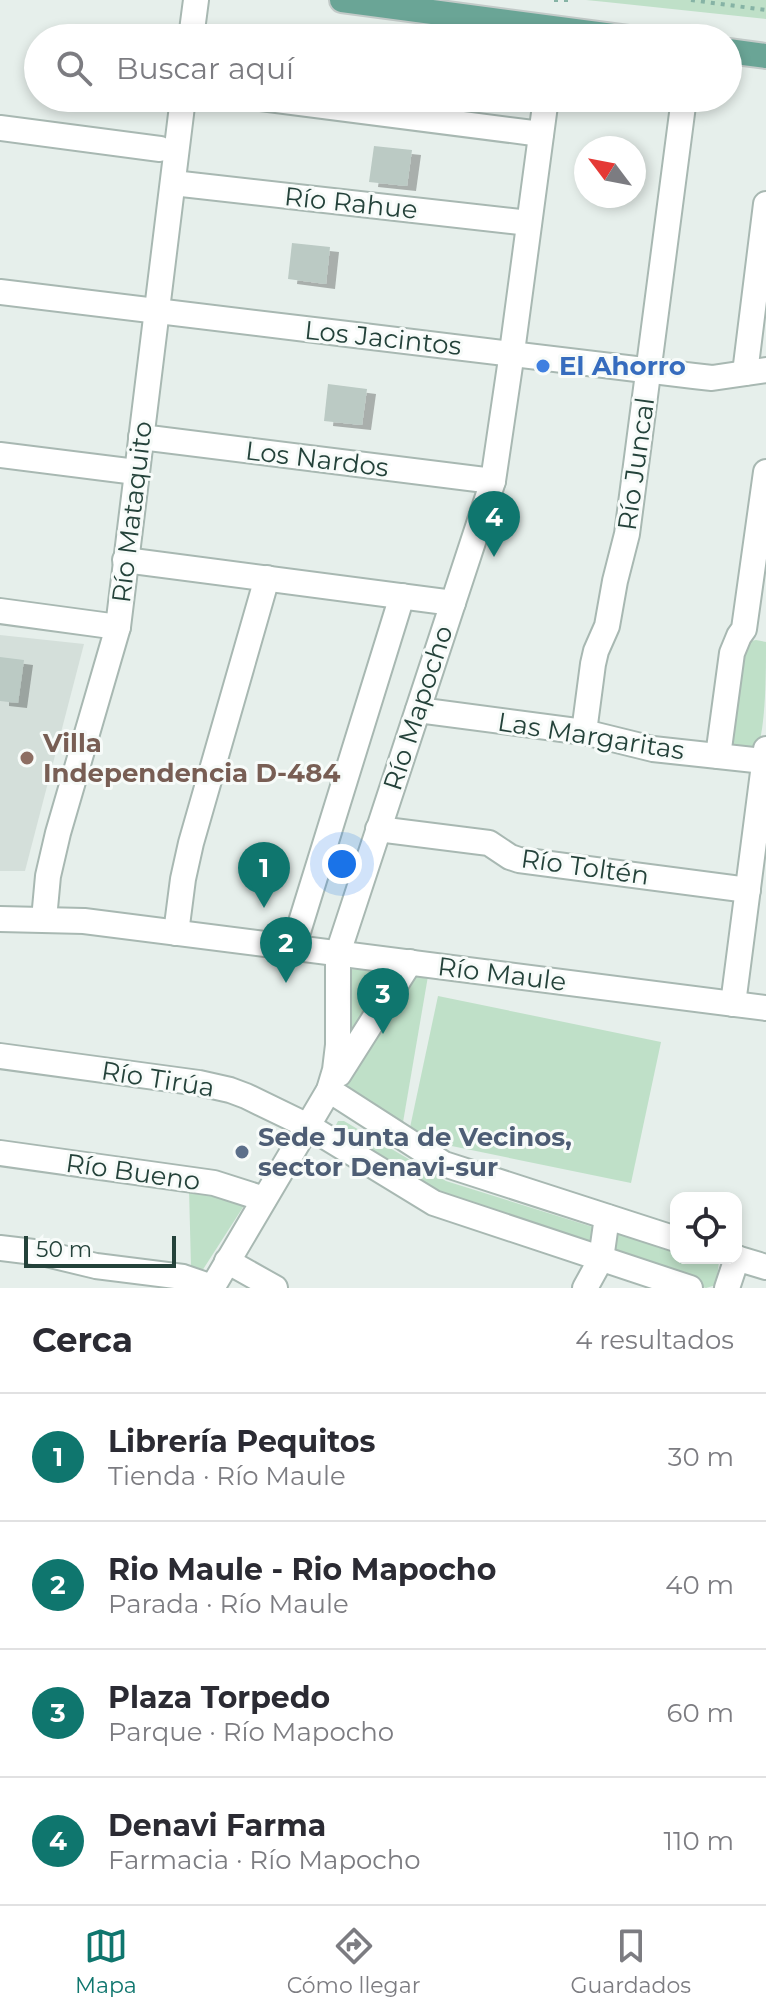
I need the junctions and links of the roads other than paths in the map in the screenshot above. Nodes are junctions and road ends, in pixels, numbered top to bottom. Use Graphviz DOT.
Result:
graph roads {
  1 [pos="196,0"];
  2 [pos="342,0"];
  3 [pos="193,24"];
  4 [pos="497,24"];
  5 [pos="742,53"];
  6 [pos="766,56"];
  7 [pos="181,112"];
  8 [pos="370,112"];
  9 [pos="544,112"];
  10 [pos="682,112"];
  11 [pos="0,128"];
  12 [pos="541,134"];
  13 [pos="160,149"];
  14 [pos="173,183"];
  15 [pos="766,204"];
  16 [pos="529,223"];
  17 [pos="0,292"];
  18 [pos="156,312"];
  19 [pos="512,352"];
  20 [pos="650,370"];
  21 [pos="756,372"];
  22 [pos="141,437"];
  23 [pos="0,455"];
  24 [pos="136,472"];
  25 [pos="766,472"];
  26 [pos="493,481"];
  27 [pos="764,501"];
  28 [pos="125,560"];
  29 [pos="267,578"];
  30 [pos="402,596"];
  31 [pos="453,603"];
  32 [pos="0,611"];
  33 [pos="118,627"];
  34 [pos="755,630"];
  35 [pos="418,710"];
  36 [pos="584,732"];
  37 [pos="765,755"];
  38 [pos="718,756"];
  39 [pos="378,829"];
  40 [pos="748,890"];
  41 [pos="0,919"];
  42 [pos="44,919"];
  43 [pos="176,933"];
  44 [pos="293,948"];
  45 [pos="338,953"];
  46 [pos="410,962"];
  47 [pos="733,1004"];
  48 [pos="766,1008"];
  49 [pos="0,1056"];
  50 [pos="329,1090"];
  51 [pos="308,1126"];
  52 [pos="0,1153"];
  53 [pos="264,1199"];
  54 [pos="607,1217"];
  55 [pos="670,1237"];
  56 [pos="0,1248"];
  57 [pos="62,1258"];
  58 [pos="601,1259"];
  59 [pos="742,1260"];
  60 [pos="227,1261"];
  61 [pos="734,1264"];
  62 [pos="766,1267"];
  63 [pos="108,1288"];
  64 [pos="212,1288"];
  65 [pos="275,1288"];
  66 [pos="585,1288"];
  67 [pos="690,1288"];
  68 [pos="727,1288"];
  1 -- 3 [label="street"];
  2 -- 4 [label="main road"];
  5 -- 6 [label="main road"];
  7 -- 14 [label="street, Río Mataquito"];
  8 -- 12 [label="street"];
  9 -- 12 [label="street, Río Mapocho"];
  10 -- 20 [label="street, Río Juncal"];
  11 -- 13 [label="street"];
  12 -- 16 [label="street, Río Mapocho"];
  14 -- 16 [label="street, Río Rahue"];
  14 -- 18 [label="street, Río Mataquito"];
  15 -- 21 [label="street"];
  16 -- 19 [label="street, Río Mapocho"];
  17 -- 18 [label="street, Los Jacintos"];
  18 -- 19 [label="street, Los Jacintos"];
  18 -- 22 [label="street, Río Mataquito"];
  19 -- 20 [label="street, Los Jacintos"];
  19 -- 26 [label="street, Río Mapocho"];
  20 -- 21 [label="street, Los Jacintos"];
  20 -- 36 [label="street, Río Juncal"];
  22 -- 24 [label="street, Río Mataquito"];
  22 -- 26 [label="street, Los Nardos"];
  23 -- 24 [label="street"];
  24 -- 28 [label="street, Río Mataquito"];
  25 -- 27 [label="street"];
  26 -- 31 [label="street, Río Mapocho"];
  27 -- 34 [label="street"];
  28 -- 29 [label="street"];
  28 -- 33 [label="street, Río Mataquito"];
  29 -- 30 [label="street"];
  29 -- 43 [label="street"];
  30 -- 31 [label="street"];
  30 -- 44 [label="street, Río Mapocho"];
  31 -- 35 [label="street, Río Mapocho"];
  32 -- 33 [label="street"];
  33 -- 42 [label="street, Río Mataquito"];
  34 -- 38 [label="street"];
  35 -- 36 [label="street, Las Margaritas"];
  35 -- 39 [label="street, Río Mapocho"];
  36 -- 38 [label="street, Las Margaritas"];
  37 -- 38 [label="street, Las Margaritas"];
  37 -- 40 [label="street"];
  39 -- 40 [label="street, Río Toltén"];
  39 -- 45 [label="street, Río Mapocho"];
  40 -- 47 [label="street"];
  41 -- 42 [label="street, Río Maule"];
  42 -- 43 [label="street, Río Maule"];
  43 -- 44 [label="street, Río Maule"];
  44 -- 45 [label="street, Río Maule"];
  45 -- 46 [label="street, Río Maule"];
  45 -- 50 [label="street, Río Mapocho"];
  46 -- 47 [label="street, Río Maule"];
  46 -- 50 [label="street"];
  47 -- 48 [label="street, Río Maule"];
  49 -- 51 [label="street, Río Tirúa"];
  50 -- 51 [label="street, Río Mapocho"];
  50 -- 54 [label="street"];
  51 -- 53 [label="street, Río Mapocho"];
  51 -- 58 [label="street, Río Tirúa"];
  52 -- 53 [label="street, Río Bueno"];
  53 -- 60 [label="street, Río Mapocho"];
  54 -- 55 [label="street"];
  54 -- 58 [label="street"];
  56 -- 57 [label="street"];
  57 -- 63 [label="street"];
  57 -- 64 [label="street"];
  58 -- 66 [label="street"];
  58 -- 67 [label="street, Río Tirúa"];
  59 -- 62 [label="street"];
  60 -- 64 [label="street, Río Mapocho"];
  60 -- 65 [label="street"];
  61 -- 68 [label="street"];
}
